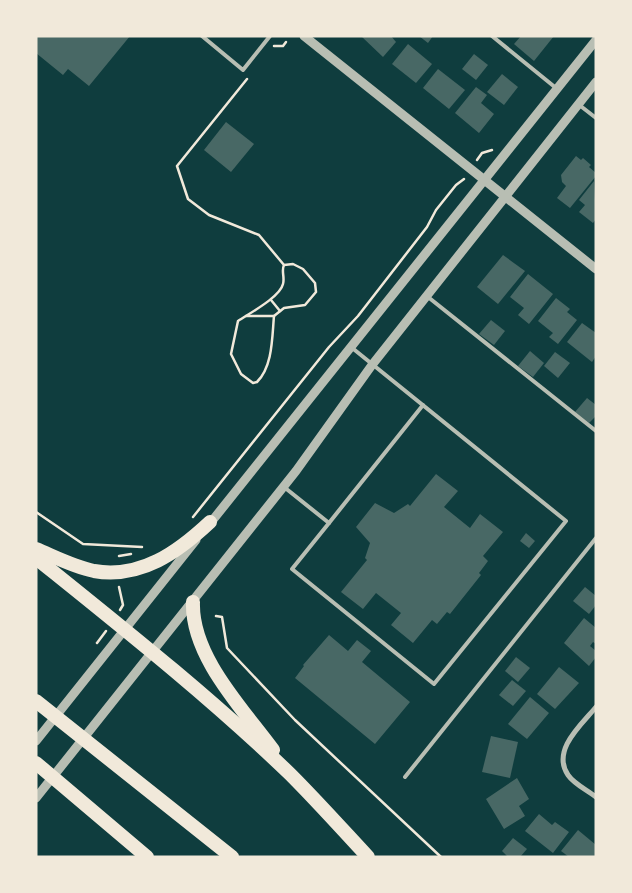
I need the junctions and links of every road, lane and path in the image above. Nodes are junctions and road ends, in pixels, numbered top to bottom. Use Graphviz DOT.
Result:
graph roads {
  1 [pos="202,36"];
  2 [pos="270,36"];
  3 [pos="492,36"];
  4 [pos="310,38"];
  5 [pos="596,40"];
  6 [pos="286,42"];
  7 [pos="273,46"];
  8 [pos="250,75"];
  9 [pos="596,82"];
  10 [pos="557,88"];
  11 [pos="578,104"];
  12 [pos="596,118"];
  13 [pos="483,179"];
  14 [pos="460,183"];
  15 [pos="504,196"];
  16 [pos="284,265"];
  17 [pos="596,269"];
  18 [pos="426,295"];
  19 [pos="271,300"];
  20 [pos="280,311"];
  21 [pos="245,316"];
  22 [pos="274,316"];
  23 [pos="350,347"];
  24 [pos="372,365"];
  25 [pos="423,405"];
  26 [pos="596,431"];
  27 [pos="284,487"];
  28 [pos="36,512"];
  29 [pos="188,522"];
  30 [pos="210,522"];
  31 [pos="329,523"];
  32 [pos="596,538"];
  33 [pos="142,547"];
  34 [pos="36,549"];
  35 [pos="147,549"];
  36 [pos="36,558"];
  37 [pos="117,572"];
  38 [pos="193,602"];
  39 [pos="216,616"];
  40 [pos="125,630"];
  41 [pos="153,653"];
  42 [pos="36,701"];
  43 [pos="596,706"];
  44 [pos="36,741"];
  45 [pos="36,763"];
  46 [pos="291,775"];
  47 [pos="405,777"];
  48 [pos="596,797"];
  49 [pos="36,798"];
  50 [pos="147,857"];
  51 [pos="232,857"];
  52 [pos="368,857"];
  53 [pos="440,857"];
  1 -- 2 [label="lane"];
  3 -- 10 [label="lane"];
  4 -- 13 [label="street"];
  5 -- 10 [label="street"];
  6 -- 7 [label="path"];
  8 -- 16 [label="path"];
  9 -- 11 [label="street"];
  10 -- 13 [label="street"];
  11 -- 12 [label="lane"];
  11 -- 15 [label="street"];
  13 -- 15 [label="street"];
  13 -- 23 [label="street"];
  14 -- 29 [label="path"];
  15 -- 17 [label="street"];
  15 -- 18 [label="street"];
  16 -- 19 [label="path"];
  16 -- 20 [label="path"];
  18 -- 24 [label="street"];
  18 -- 26 [label="lane"];
  19 -- 20 [label="path"];
  19 -- 21 [label="path"];
  20 -- 22 [label="path"];
  21 -- 22 [label="path"];
  21 -- 22 [label="path"];
  23 -- 24 [label="lane"];
  23 -- 30 [label="street"];
  24 -- 25 [label="lane"];
  24 -- 27 [label="street"];
  25 -- 31 [label="lane"];
  25 -- 31 [label="lane"];
  27 -- 31 [label="lane"];
  27 -- 38 [label="street"];
  28 -- 33 [label="path"];
  30 -- 37 [label="highway"];
  30 -- 40 [label="street"];
  32 -- 47 [label="lane"];
  34 -- 37 [label="highway"];
  35 -- 37 [label="path"];
  36 -- 40 [label="highway"];
  38 -- 41 [label="street"];
  38 -- 46 [label="highway"];
  39 -- 53 [label="path"];
  40 -- 41 [label="highway"];
  40 -- 44 [label="street"];
  41 -- 46 [label="highway"];
  41 -- 49 [label="street"];
  42 -- 51 [label="highway"];
  43 -- 48 [label="street"];
  45 -- 50 [label="highway"];
  46 -- 52 [label="highway"];
}
